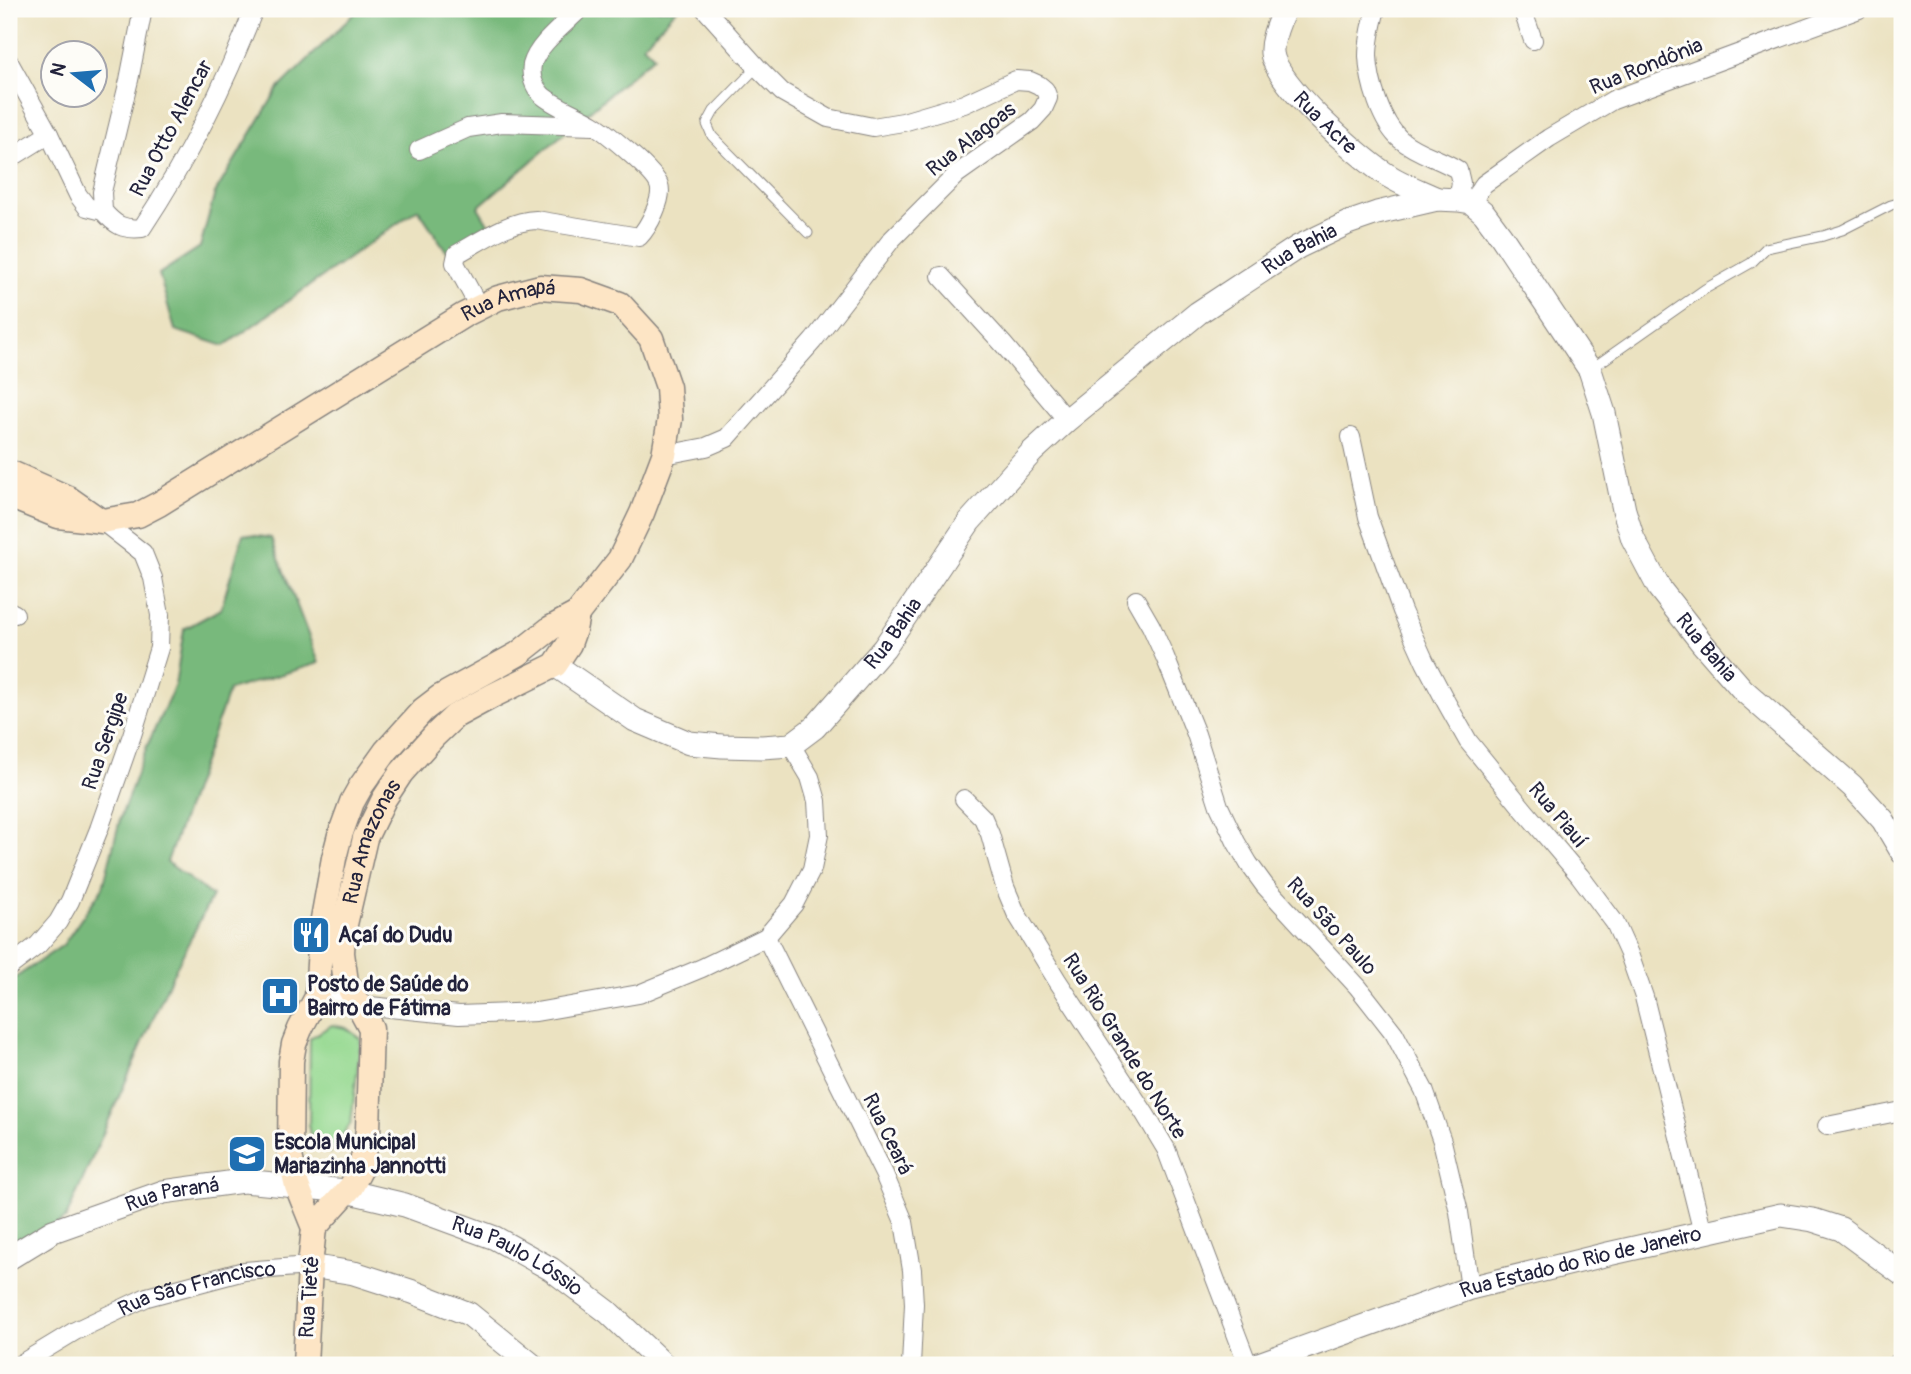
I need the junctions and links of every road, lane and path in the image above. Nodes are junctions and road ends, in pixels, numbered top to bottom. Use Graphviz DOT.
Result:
graph roads {
  1 [pos="143,9"];
  2 [pos="254,9"];
  3 [pos="580,9"];
  4 [pos="705,9"];
  5 [pos="1285,9"];
  6 [pos="1376,9"];
  7 [pos="1522,9"];
  8 [pos="1859,9"];
  9 [pos="1533,40"];
  10 [pos="9,62"];
  11 [pos="757,67"];
  12 [pos="596,126"];
  13 [pos="50,134"];
  14 [pos="419,149"];
  15 [pos="9,159"];
  16 [pos="1455,200"];
  17 [pos="1902,202"];
  18 [pos="103,211"];
  19 [pos="808,233"];
  20 [pos="941,276"];
  21 [pos="480,307"];
  22 [pos="1590,370"];
  23 [pos="1066,420"];
  24 [pos="1351,437"];
  25 [pos="664,455"];
  26 [pos="9,472"];
  27 [pos="9,496"];
  28 [pos="102,522"];
  29 [pos="1136,600"];
  30 [pos="577,614"];
  31 [pos="518,654"];
  32 [pos="555,665"];
  33 [pos="531,678"];
  34 [pos="447,707"];
  35 [pos="791,745"];
  36 [pos="361,786"];
  37 [pos="384,799"];
  38 [pos="964,799"];
  39 [pos="1902,852"];
  40 [pos="332,932"];
  41 [pos="766,937"];
  42 [pos="9,967"];
  43 [pos="317,998"];
  44 [pos="360,1005"];
  45 [pos="1902,1111"];
  46 [pos="1827,1126"];
  47 [pos="297,1186"];
  48 [pos="346,1191"];
  49 [pos="314,1228"];
  50 [pos="1703,1233"];
  51 [pos="9,1258"];
  52 [pos="310,1266"];
  53 [pos="1902,1274"];
  54 [pos="1470,1288"];
  55 [pos="1902,1362"];
  56 [pos="19,1364"];
  57 [pos="305,1365"];
  58 [pos="532,1365"];
  59 [pos="664,1365"];
  60 [pos="911,1365"];
  61 [pos="1248,1365"];
  62 [pos="1256,1365"];
  63 [pos="1895,1365"];
  1 -- 18 [label="street, Rua Otto Alencar"];
  2 -- 18 [label="street, Rua Otto Alencar"];
  3 -- 12 [label="street"];
  4 -- 11 [label="street, Rua Alagoas"];
  5 -- 16 [label="street, Rua Acre"];
  6 -- 16 [label="street"];
  7 -- 9 [label="street"];
  8 -- 16 [label="street, Rua Rondônia"];
  10 -- 13 [label="street"];
  11 -- 19 [label="lane"];
  11 -- 25 [label="street, Rua Alagoas"];
  12 -- 14 [label="street"];
  12 -- 21 [label="street"];
  13 -- 15 [label="street"];
  13 -- 18 [label="street"];
  16 -- 22 [label="street, Rua Bahia"];
  16 -- 23 [label="street, Rua Bahia"];
  17 -- 22 [label="lane"];
  20 -- 23 [label="street"];
  21 -- 25 [label="main road, Rua Amapá"];
  21 -- 28 [label="main road, Rua Amapá"];
  22 -- 39 [label="street, Rua Bahia"];
  23 -- 35 [label="street, Rua Bahia"];
  24 -- 50 [label="street, Rua Piauí"];
  25 -- 30 [label="main road, Rua Amapá"];
  26 -- 28 [label="main road"];
  27 -- 28 [label="main road, Rua Amapá"];
  28 -- 42 [label="street, Rua Sergipe"];
  29 -- 54 [label="street, Rua São Paulo"];
  30 -- 31 [label="main road, Rua Amapá"];
  30 -- 32 [label="main road, Rua Amapá"];
  31 -- 33 [label="main road"];
  31 -- 34 [label="main road, Rua Amazonas"];
  32 -- 33 [label="main road"];
  32 -- 35 [label="street"];
  33 -- 34 [label="main road, Rua Amazonas"];
  34 -- 36 [label="main road, Rua Amazonas"];
  34 -- 37 [label="main road, Rua Amazonas"];
  35 -- 41 [label="street"];
  36 -- 37 [label="main road"];
  36 -- 40 [label="main road, Rua Amazonas"];
  37 -- 40 [label="main road, Rua Amazonas"];
  38 -- 61 [label="street, Rua Rio Grande do Norte"];
  40 -- 43 [label="main road, Rua Amazonas"];
  40 -- 44 [label="main road, Rua Amazonas"];
  41 -- 44 [label="street"];
  41 -- 60 [label="street, Rua Ceará"];
  43 -- 44 [label="street"];
  43 -- 47 [label="main road, Rua Amazonas"];
  44 -- 48 [label="main road, Rua Amazonas"];
  45 -- 46 [label="street"];
  47 -- 48 [label="street, Rua Paraná"];
  47 -- 49 [label="main road, Rua Tietê"];
  47 -- 51 [label="street, Rua Paraná"];
  48 -- 49 [label="main road, Rua Tietê"];
  48 -- 59 [label="street, Rua Paulo Lóssio"];
  49 -- 52 [label="main road, Rua Tietê"];
  50 -- 53 [label="street, Rua Estado do Rio de Janeiro"];
  50 -- 54 [label="street, Rua Estado do Rio de Janeiro"];
  52 -- 56 [label="street, Rua São Francisco"];
  52 -- 57 [label="main road, Rua Tietê"];
  52 -- 58 [label="street, Rua São Francisco"];
  54 -- 62 [label="street, Rua Estado do Rio de Janeiro"];
  55 -- 63 [label="street"];
}
